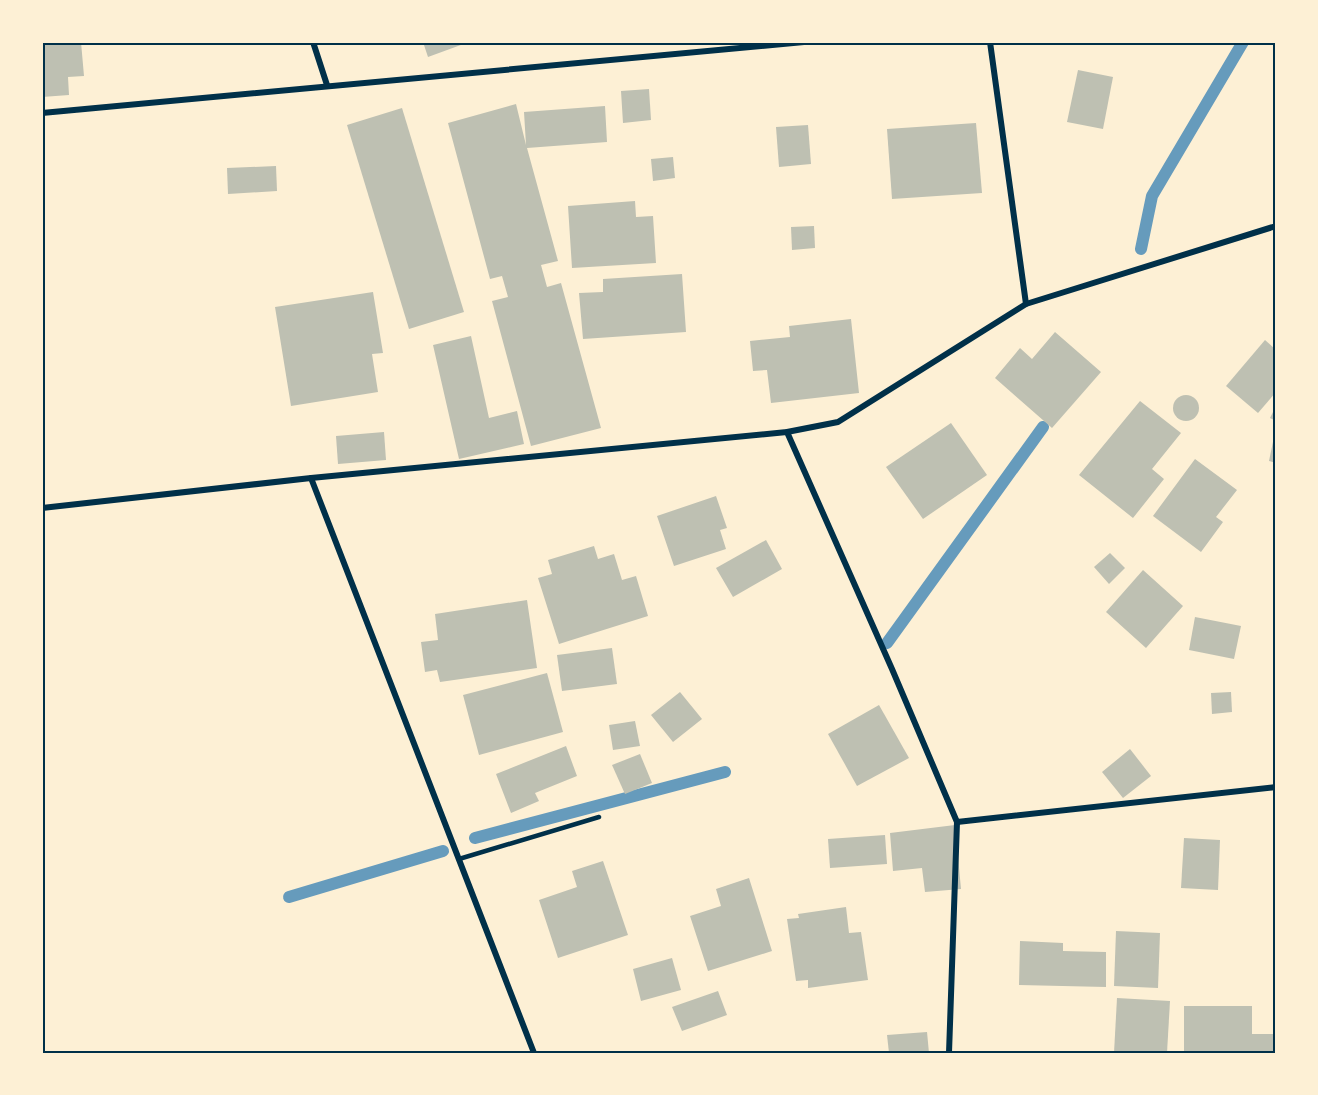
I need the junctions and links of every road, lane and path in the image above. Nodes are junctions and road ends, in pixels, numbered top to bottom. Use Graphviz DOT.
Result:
graph roads {
  1 [pos="313,42"];
  2 [pos="804,42"];
  3 [pos="990,42"];
  4 [pos="327,85"];
  5 [pos="42,113"];
  6 [pos="1276,226"];
  7 [pos="1026,304"];
  8 [pos="787,432"];
  9 [pos="311,478"];
  10 [pos="42,508"];
  11 [pos="1276,787"];
  12 [pos="599,817"];
  13 [pos="957,822"];
  14 [pos="459,859"];
  15 [pos="534,1053"];
  16 [pos="948,1053"];
  1 -- 4 [label="street"];
  2 -- 4 [label="street"];
  3 -- 7 [label="street"];
  4 -- 5 [label="street"];
  6 -- 7 [label="street"];
  7 -- 8 [label="street"];
  8 -- 9 [label="street"];
  8 -- 13 [label="street"];
  9 -- 10 [label="street"];
  9 -- 14 [label="street"];
  11 -- 13 [label="street"];
  12 -- 14 [label="lane"];
  13 -- 16 [label="street"];
  14 -- 15 [label="street"];
}
